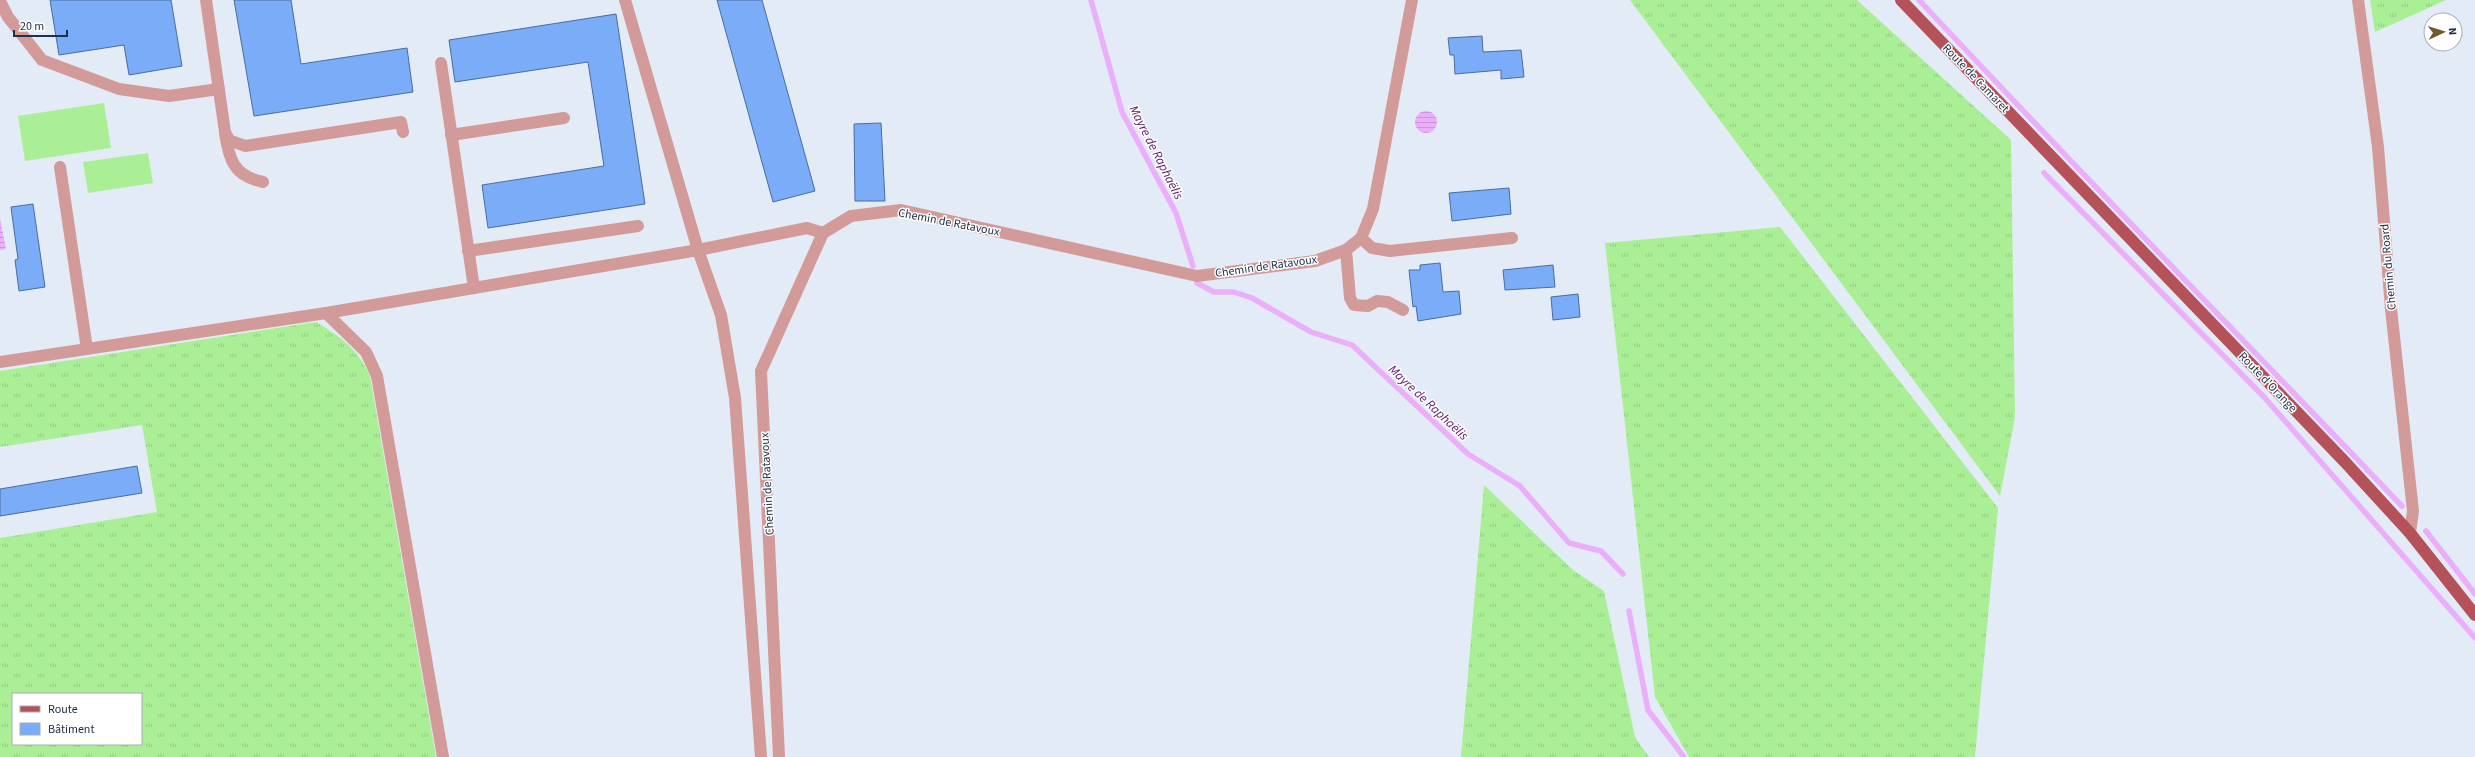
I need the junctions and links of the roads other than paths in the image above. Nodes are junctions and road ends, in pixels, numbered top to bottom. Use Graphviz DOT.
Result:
graph roads {
  1 [pos="206,0"];
  2 [pos="625,0"];
  3 [pos="1412,0"];
  4 [pos="1901,0"];
  5 [pos="2358,0"];
  6 [pos="0,1"];
  7 [pos="441,64"];
  8 [pos="219,88"];
  9 [pos="564,118"];
  10 [pos="225,132"];
  11 [pos="402,132"];
  12 [pos="451,135"];
  13 [pos="2051,157"];
  14 [pos="60,167"];
  15 [pos="263,182"];
  16 [pos="638,226"];
  17 [pos="823,233"];
  18 [pos="1361,238"];
  19 [pos="1512,238"];
  20 [pos="698,250"];
  21 [pos="1346,250"];
  22 [pos="468,251"];
  23 [pos="474,288"];
  24 [pos="1402,310"];
  25 [pos="326,312"];
  26 [pos="86,349"];
  27 [pos="0,362"];
  28 [pos="2410,533"];
  29 [pos="2475,615"];
  30 [pos="443,757"];
  31 [pos="761,757"];
  32 [pos="779,757"];
  1 -- 8 [label="street"];
  2 -- 20 [label="street"];
  3 -- 18 [label="street, Chemin de Ratavoux"];
  4 -- 13 [label="main road, Route de Camaret"];
  5 -- 28 [label="street, Chemin du Roard"];
  6 -- 8 [label="street"];
  7 -- 12 [label="street"];
  8 -- 10 [label="street"];
  9 -- 12 [label="street"];
  10 -- 11 [label="street"];
  10 -- 15 [label="street"];
  12 -- 22 [label="street"];
  13 -- 28 [label="main road, Route d'Orange"];
  14 -- 26 [label="street"];
  16 -- 22 [label="street"];
  17 -- 20 [label="street"];
  17 -- 21 [label="street, Chemin de Ratavoux"];
  17 -- 32 [label="street, Chemin de Ratavoux"];
  18 -- 19 [label="street"];
  18 -- 21 [label="street, Chemin de Ratavoux"];
  20 -- 23 [label="street"];
  20 -- 31 [label="street"];
  21 -- 24 [label="street"];
  22 -- 23 [label="street"];
  23 -- 25 [label="street"];
  25 -- 26 [label="street"];
  25 -- 30 [label="street"];
  26 -- 27 [label="street"];
  28 -- 29 [label="main road, Route d'Orange"];
}
